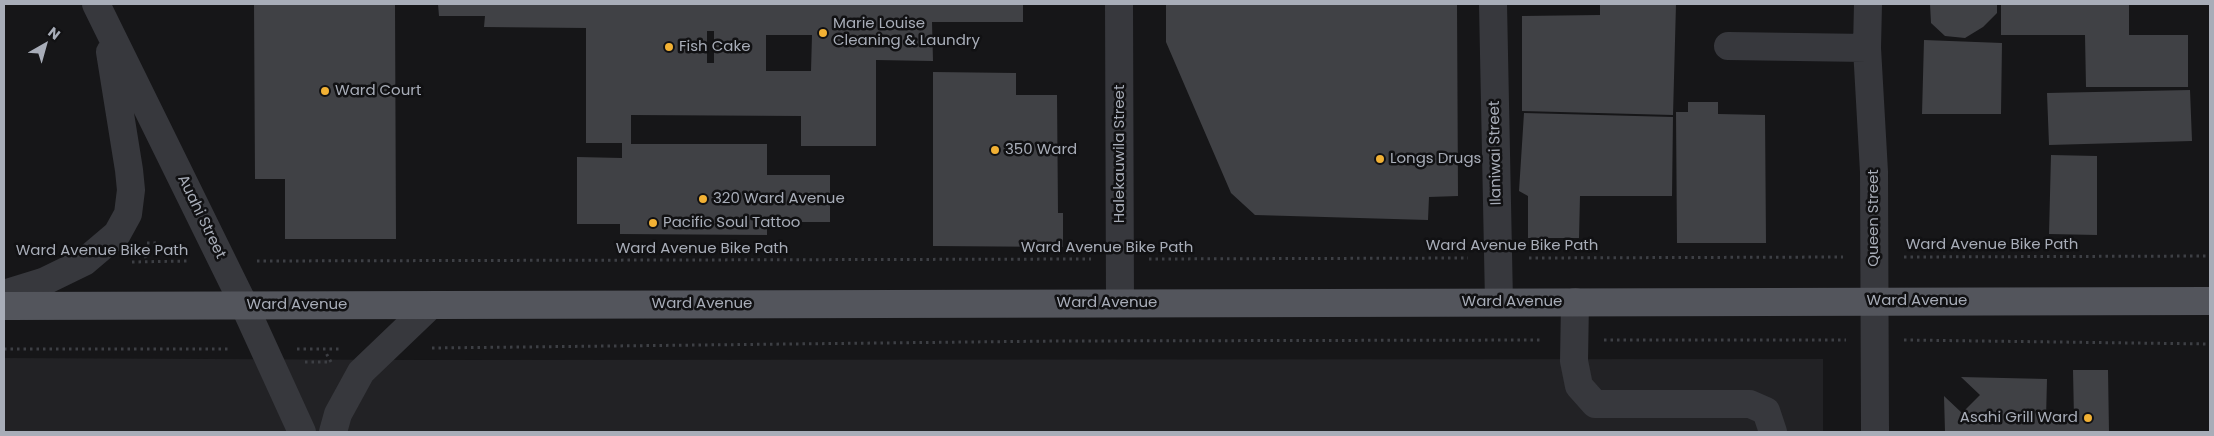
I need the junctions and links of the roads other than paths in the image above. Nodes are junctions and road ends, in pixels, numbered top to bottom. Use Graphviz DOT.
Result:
graph roads {
  1 [pos="1119,4"];
  2 [pos="1493,4"];
  3 [pos="1868,4"];
  4 [pos="101,13"];
  5 [pos="1728,46"];
  6 [pos="1868,48"];
  7 [pos="4,294"];
  8 [pos="2210,301"];
  9 [pos="1499,302"];
  10 [pos="1575,302"];
  11 [pos="1874,302"];
  12 [pos="1120,303"];
  13 [pos="244,305"];
  14 [pos="430,305"];
  15 [pos="4,306"];
  16 [pos="302,432"];
  17 [pos="333,432"];
  18 [pos="1773,432"];
  19 [pos="1876,432"];
  1 -- 12 [label="street, Halekauwila Street"];
  2 -- 9 [label="street, Ilaniwai Street"];
  3 -- 6 [label="street, Queen Street"];
  4 -- 7 [label="street"];
  4 -- 13 [label="street, Auahi Street"];
  5 -- 6 [label="street"];
  6 -- 11 [label="street, Queen Street"];
  8 -- 11 [label="main road, Ward Avenue"];
  9 -- 10 [label="main road, Ward Avenue"];
  9 -- 12 [label="main road, Ward Avenue"];
  10 -- 11 [label="main road, Ward Avenue"];
  10 -- 18 [label="street"];
  11 -- 19 [label="street, Queen Street"];
  12 -- 14 [label="main road, Ward Avenue"];
  13 -- 14 [label="main road, Ward Avenue"];
  13 -- 15 [label="main road, Ward Avenue"];
  13 -- 16 [label="street, Auahi Street"];
  14 -- 17 [label="street"];
}
